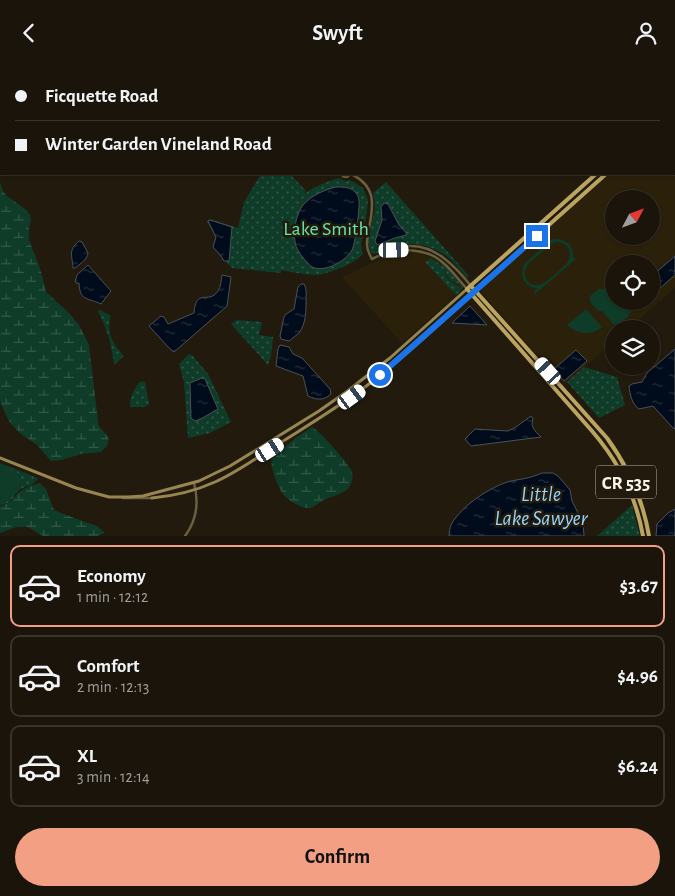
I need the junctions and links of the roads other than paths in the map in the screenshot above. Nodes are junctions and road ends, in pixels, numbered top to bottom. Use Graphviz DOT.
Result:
graph roads {
  1 [pos="353,175"];
  2 [pos="595,175"];
  3 [pos="605,175"];
  4 [pos="394,250"];
  5 [pos="472,286"];
  6 [pos="467,289"];
  7 [pos="474,293"];
  8 [pos="0,458"];
  9 [pos="194,483"];
  10 [pos="196,489"];
  11 [pos="109,497"];
  12 [pos="152,498"];
  13 [pos="185,536"];
  14 [pos="643,536"];
  15 [pos="649,536"];
  1 -- 4 [label="street"];
  2 -- 5 [label="main road"];
  3 -- 7 [label="main road"];
  4 -- 5 [label="street"];
  4 -- 6 [label="street"];
  5 -- 6 [label="main road"];
  5 -- 7 [label="main road"];
  6 -- 7 [label="main road, CR 535"];
  6 -- 9 [label="main road"];
  7 -- 10 [label="main road"];
  7 -- 14 [label="main road, CR 535"];
  7 -- 15 [label="main road, CR 535"];
  8 -- 11 [label="main road"];
  9 -- 10 [label="street"];
  9 -- 11 [label="main road"];
  10 -- 12 [label="main road"];
  10 -- 13 [label="street"];
  11 -- 12 [label="street"];
}
